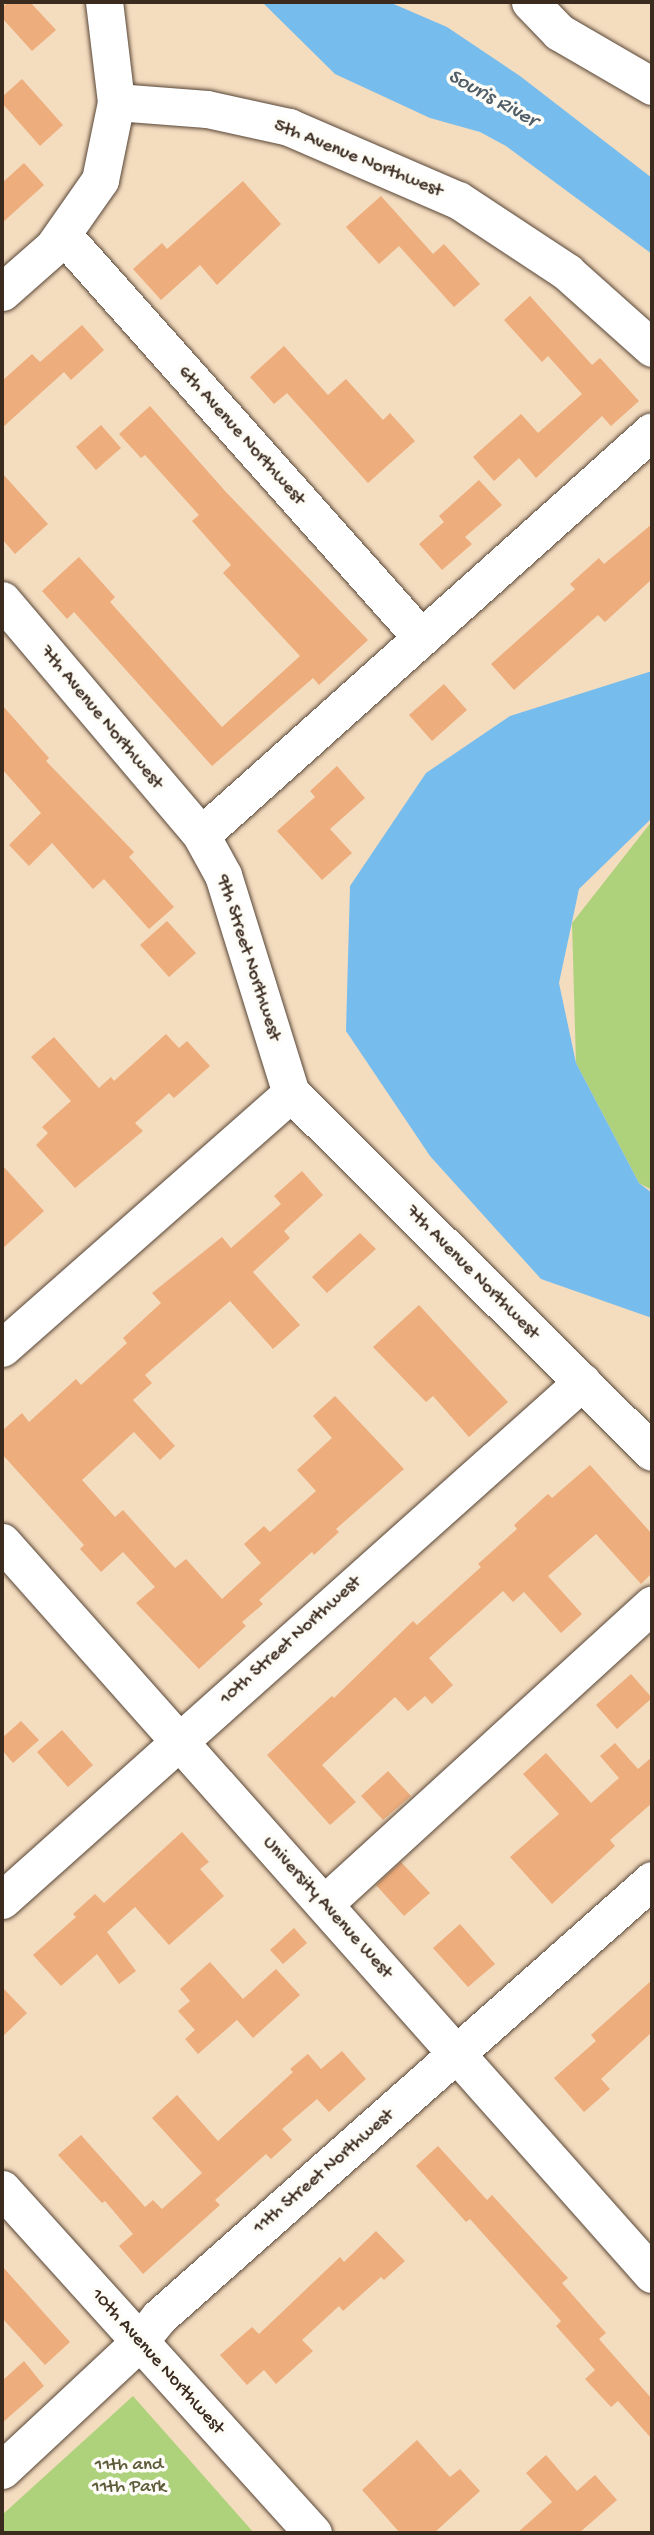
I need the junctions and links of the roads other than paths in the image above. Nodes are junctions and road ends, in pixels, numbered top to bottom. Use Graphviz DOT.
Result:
graph roads {
  1 [pos="104,2"];
  2 [pos="530,2"];
  3 [pos="652,86"];
  4 [pos="116,102"];
  5 [pos="63,235"];
  6 [pos="2,292"];
  7 [pos="652,348"];
  8 [pos="652,431"];
  9 [pos="2,600"];
  10 [pos="420,636"];
  11 [pos="201,835"];
  12 [pos="291,1093"];
  13 [pos="2,1348"];
  14 [pos="582,1382"];
  15 [pos="652,1452"];
  16 [pos="2,1542"];
  17 [pos="652,1605"];
  18 [pos="179,1741"];
  19 [pos="652,1880"];
  20 [pos="2,1900"];
  21 [pos="324,1904"];
  22 [pos="458,2054"];
  23 [pos="2,2189"];
  24 [pos="652,2274"];
  25 [pos="138,2343"];
  26 [pos="2,2470"];
  27 [pos="313,2533"];
  1 -- 4 [label="street"];
  2 -- 3 [label="street"];
  4 -- 5 [label="street"];
  4 -- 7 [label="street, 5th Avenue Northwest"];
  5 -- 6 [label="street"];
  5 -- 10 [label="street, 6th Avenue Northwest"];
  8 -- 10 [label="street"];
  9 -- 11 [label="street, 7th Avenue Northwest"];
  10 -- 11 [label="street"];
  11 -- 12 [label="street, 9th Street Northwest"];
  12 -- 13 [label="street"];
  12 -- 14 [label="street, 7th Avenue Northwest"];
  14 -- 15 [label="street, 7th Avenue Northwest"];
  14 -- 18 [label="street, 10th Street Northwest"];
  16 -- 18 [label="street, University Avenue West"];
  17 -- 21 [label="street"];
  18 -- 20 [label="street, 10th Street Northwest"];
  18 -- 21 [label="street, University Avenue West"];
  19 -- 22 [label="street, 11th Street Northwest"];
  21 -- 22 [label="street, University Avenue West"];
  22 -- 24 [label="street, University Avenue West"];
  22 -- 25 [label="street, 11th Street Northwest"];
  23 -- 25 [label="street, 10th Avenue Northwest"];
  25 -- 26 [label="street, 11th Street Northwest"];
  25 -- 27 [label="street, 10th Avenue Northwest"];
}
